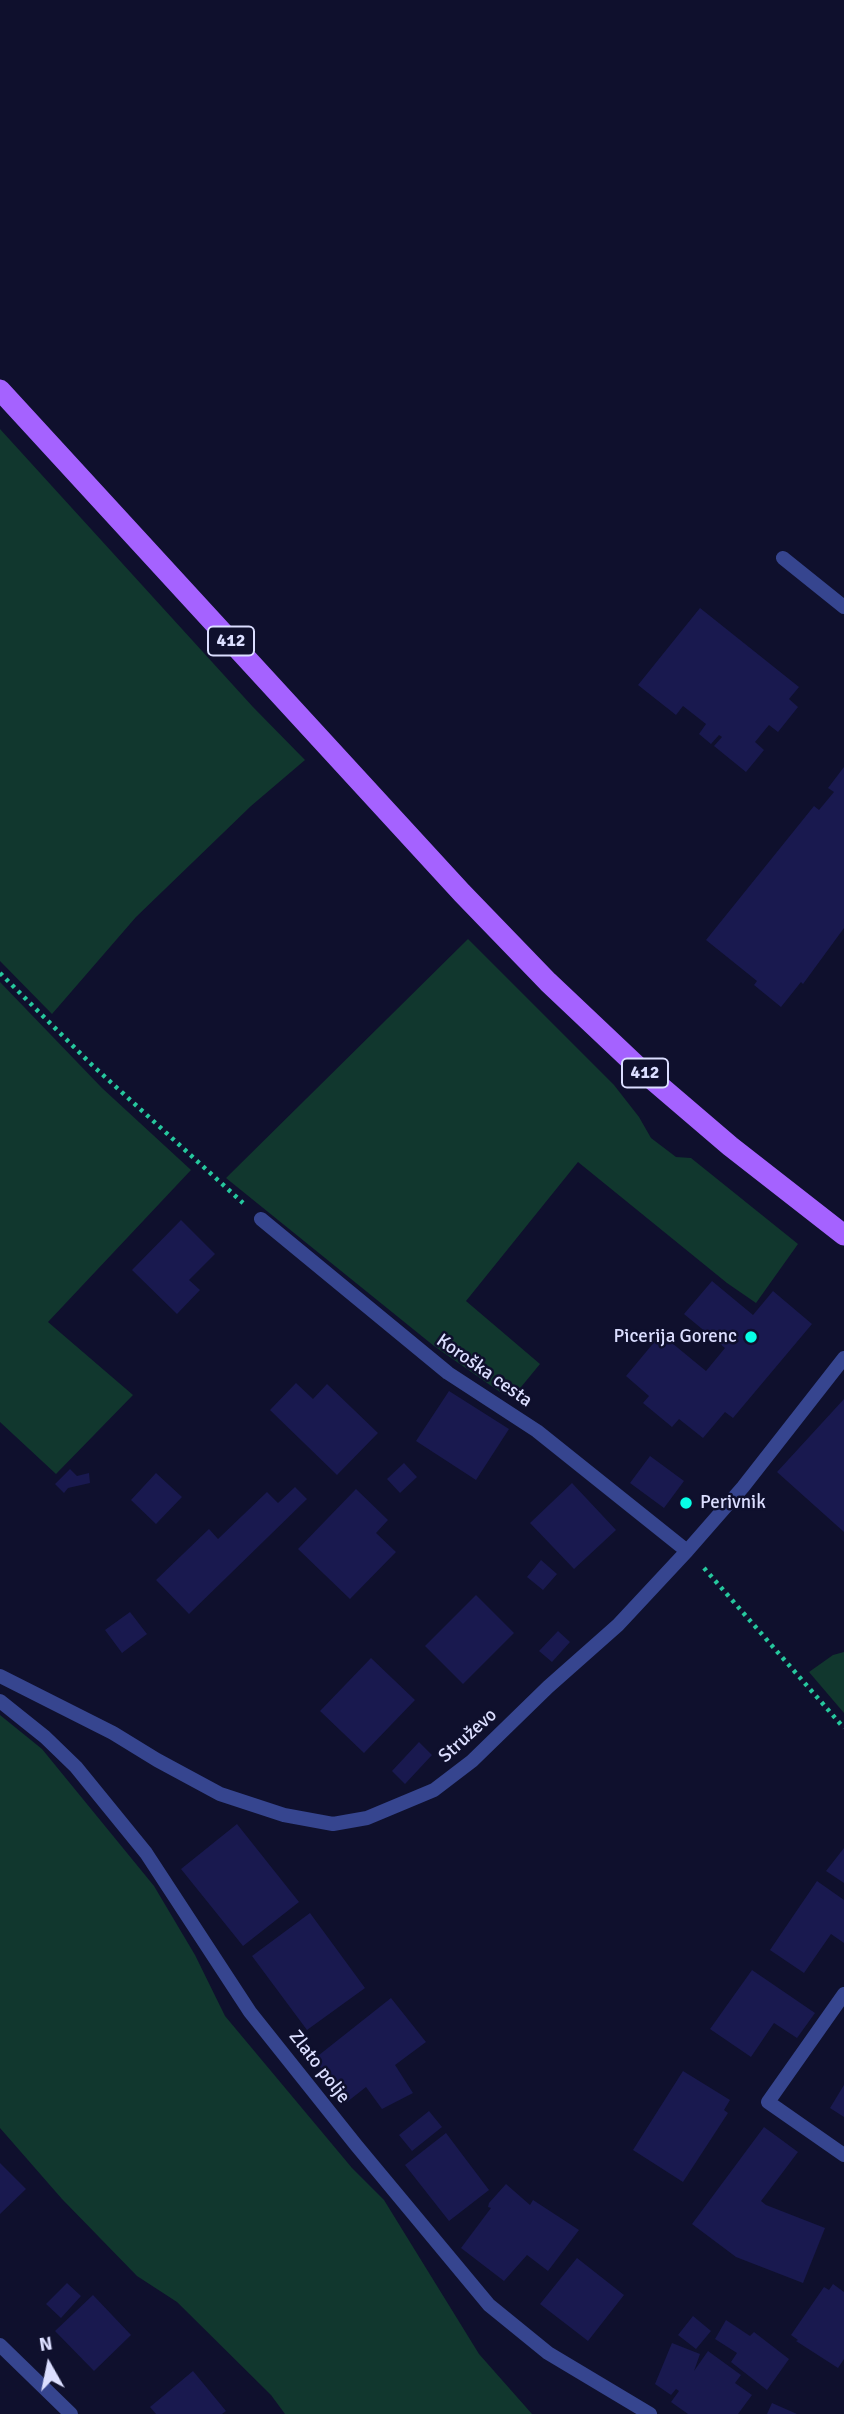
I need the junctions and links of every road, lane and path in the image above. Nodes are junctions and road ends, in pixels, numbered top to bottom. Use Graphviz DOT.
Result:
graph roads {
  1 [pos="0,390"];
  2 [pos="783,558"];
  3 [pos="844,607"];
  4 [pos="0,973"];
  5 [pos="261,1219"];
  6 [pos="844,1235"];
  7 [pos="844,1358"];
  8 [pos="687,1551"];
  9 [pos="0,1676"];
  10 [pos="0,1701"];
  11 [pos="844,1728"];
  12 [pos="844,1994"];
  13 [pos="844,2155"];
  14 [pos="0,2345"];
  15 [pos="71,2414"];
  16 [pos="650,2414"];
  1 -- 6 [label="main road, 412"];
  2 -- 3 [label="street"];
  4 -- 5 [label="path"];
  5 -- 8 [label="street, Koroška cesta"];
  7 -- 8 [label="street, Struževo"];
  8 -- 9 [label="street, Struževo"];
  8 -- 11 [label="path"];
  10 -- 16 [label="street, Zlato polje"];
  12 -- 13 [label="street"];
  14 -- 15 [label="street"];
}
